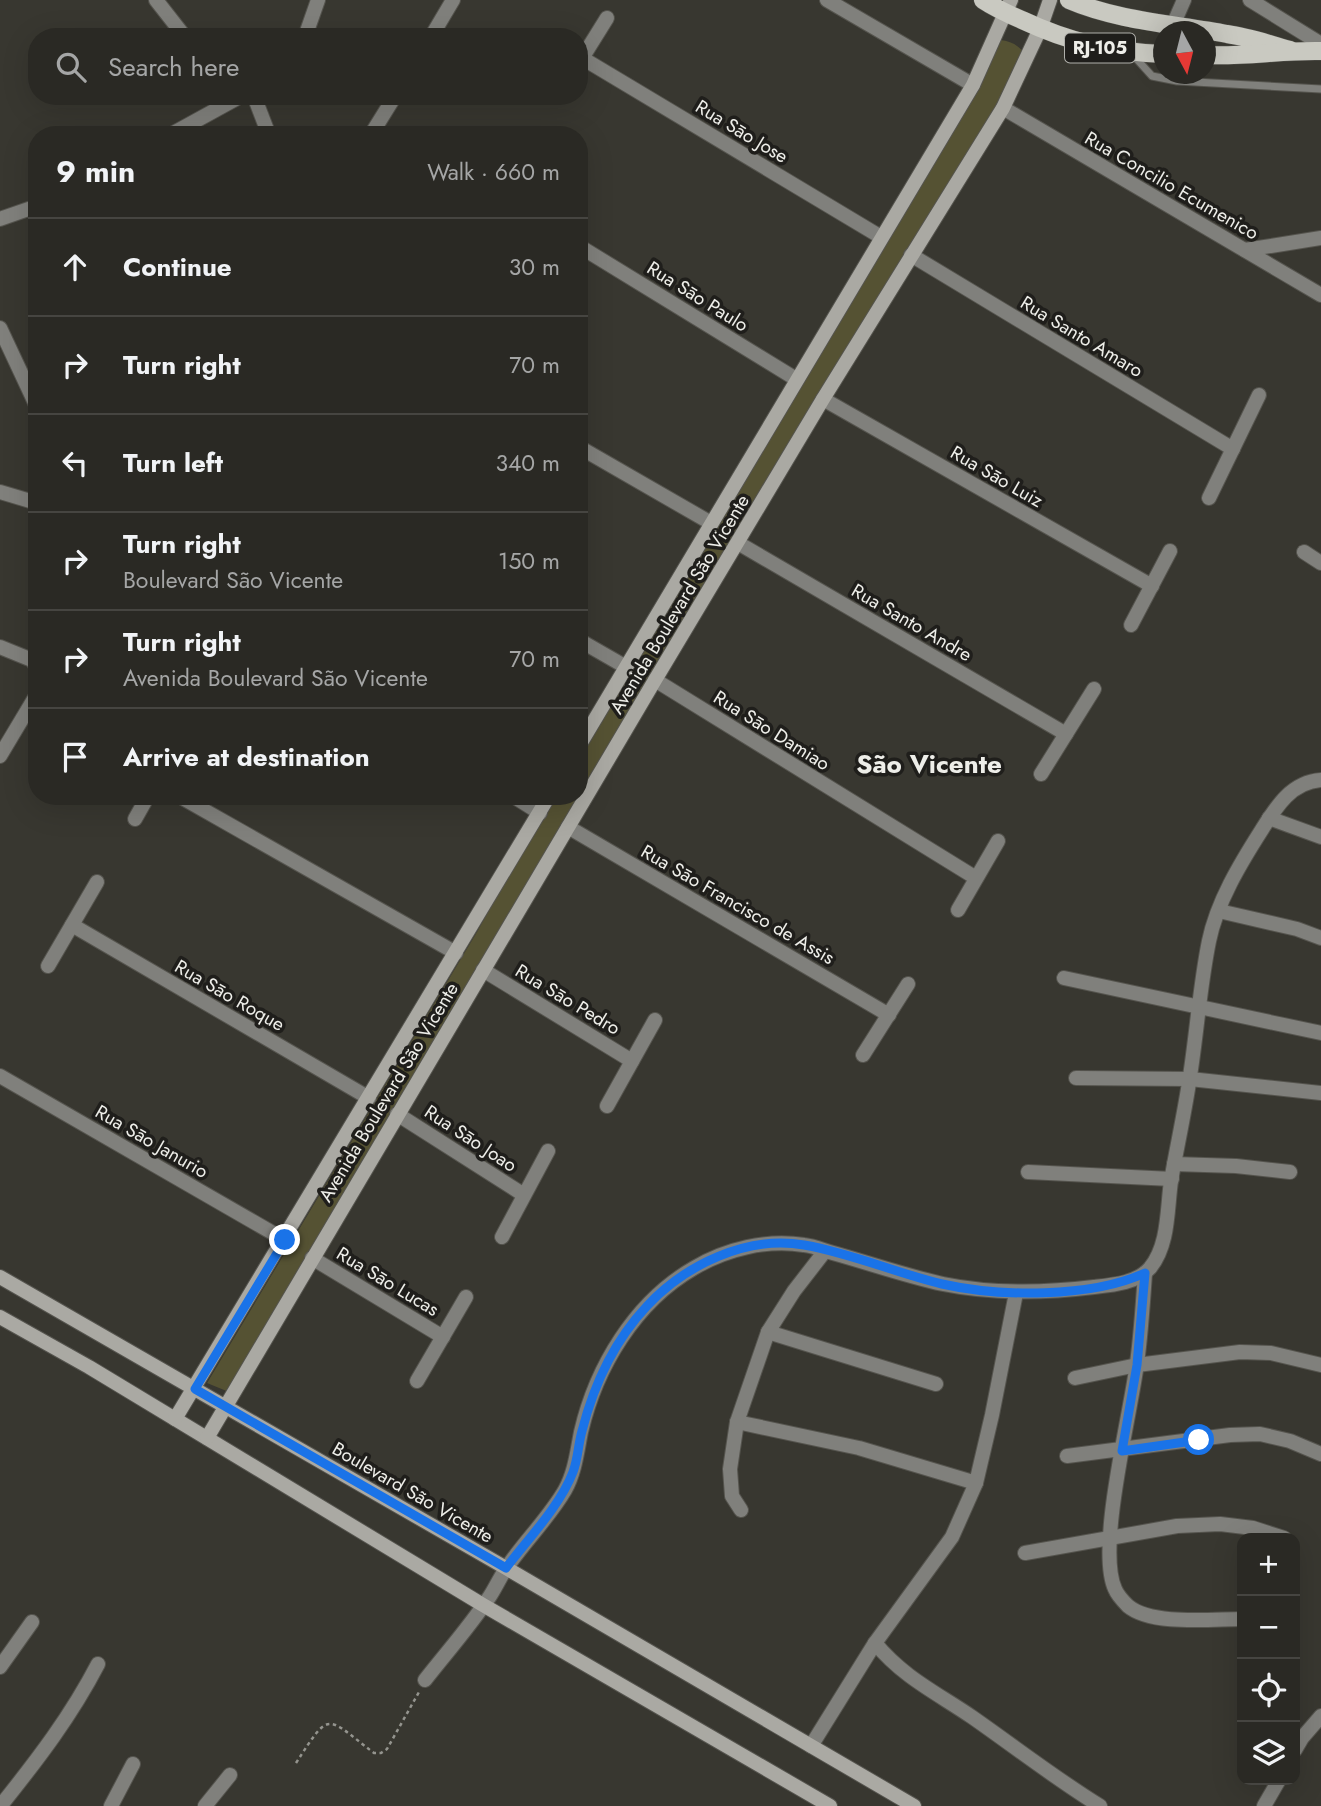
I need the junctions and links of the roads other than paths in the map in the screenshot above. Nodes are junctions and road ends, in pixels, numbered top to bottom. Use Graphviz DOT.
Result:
graph roads {
  1 [pos="156,0"];
  2 [pos="318,0"];
  3 [pos="453,0"];
  4 [pos="827,0"];
  5 [pos="983,0"];
  6 [pos="1051,0"];
  7 [pos="1069,0"];
  8 [pos="1184,0"];
  9 [pos="1250,0"];
  10 [pos="1008,6"];
  11 [pos="607,18"];
  12 [pos="1153,21"];
  13 [pos="1175,21"];
  14 [pos="178,28"];
  15 [pos="308,28"];
  16 [pos="436,28"];
  17 [pos="1040,29"];
  18 [pos="1216,32"];
  19 [pos="1321,44"];
  20 [pos="588,49"];
  21 [pos="1290,50"];
  22 [pos="1321,51"];
  23 [pos="1131,53"];
  24 [pos="1153,54"];
  25 [pos="1216,56"];
  26 [pos="588,65"];
  27 [pos="973,85"];
  28 [pos="1321,89"];
  29 [pos="224,105"];
  30 [pos="257,105"];
  31 [pos="389,105"];
  32 [pos="1003,108"];
  33 [pos="186,126"];
  34 [pos="266,126"];
  35 [pos="376,126"];
  36 [pos="28,209"];
  37 [pos="0,219"];
  38 [pos="881,237"];
  39 [pos="1321,238"];
  40 [pos="1245,250"];
  41 [pos="588,252"];
  42 [pos="911,255"];
  43 [pos="1321,295"];
  44 [pos="0,328"];
  45 [pos="796,379"];
  46 [pos="28,388"];
  47 [pos="1259,396"];
  48 [pos="823,399"];
  49 [pos="1233,449"];
  50 [pos="588,452"];
  51 [pos="0,492"];
  52 [pos="1209,498"];
  53 [pos="28,500"];
  54 [pos="711,523"];
  55 [pos="738,543"];
  56 [pos="1170,551"];
  57 [pos="1304,552"];
  58 [pos="1321,563"];
  59 [pos="1152,586"];
  60 [pos="1130,625"];
  61 [pos="588,645"];
  62 [pos="0,647"];
  63 [pos="28,658"];
  64 [pos="626,667"];
  65 [pos="654,680"];
  66 [pos="1094,689"];
  67 [pos="28,709"];
  68 [pos="588,731"];
  69 [pos="1066,734"];
  70 [pos="0,756"];
  71 [pos="1041,774"];
  72 [pos="1321,780"];
  73 [pos="588,793"];
  74 [pos="143,805"];
  75 [pos="195,805"];
  76 [pos="527,805"];
  77 [pos="544,805"];
  78 [pos="581,805"];
  79 [pos="540,813"];
  80 [pos="1269,818"];
  81 [pos="135,819"];
  82 [pos="568,827"];
  83 [pos="1321,837"];
  84 [pos="998,841"];
  85 [pos="976,878"];
  86 [pos="97,882"];
  87 [pos="958,910"];
  88 [pos="1219,911"];
  89 [pos="72,925"];
  90 [pos="1321,938"];
  91 [pos="456,953"];
  92 [pos="48,966"];
  93 [pos="483,970"];
  94 [pos="1064,978"];
  95 [pos="908,984"];
  96 [pos="1200,1006"];
  97 [pos="889,1015"];
  98 [pos="655,1020"];
  99 [pos="1321,1033"];
  100 [pos="863,1055"];
  101 [pos="632,1061"];
  102 [pos="0,1076"];
  103 [pos="1076,1078"];
  104 [pos="1190,1079"];
  105 [pos="1321,1093"];
  106 [pos="369,1098"];
  107 [pos="607,1106"];
  108 [pos="397,1114"];
  109 [pos="548,1151"];
  110 [pos="1174,1164"];
  111 [pos="1028,1172"];
  112 [pos="1290,1172"];
  113 [pos="1172,1179"];
  114 [pos="524,1195"];
  115 [pos="502,1237"];
  116 [pos="285,1240"];
  117 [pos="825,1251"];
  118 [pos="312,1258"];
  119 [pos="1145,1273"];
  120 [pos="0,1277"];
  121 [pos="1016,1293"];
  122 [pos="466,1297"];
  123 [pos="0,1317"];
  124 [pos="768,1332"];
  125 [pos="443,1337"];
  126 [pos="1137,1365"];
  127 [pos="1321,1365"];
  128 [pos="1075,1378"];
  129 [pos="417,1381"];
  130 [pos="936,1384"];
  131 [pos="195,1389"];
  132 [pos="226,1407"];
  133 [pos="175,1419"];
  134 [pos="737,1422"];
  135 [pos="207,1438"];
  136 [pos="1122,1451"];
  137 [pos="1321,1454"];
  138 [pos="1067,1456"];
  139 [pos="976,1483"];
  140 [pos="741,1510"];
  141 [pos="1268,1533"];
  142 [pos="1110,1539"];
  143 [pos="1025,1553"];
  144 [pos="506,1568"];
  145 [pos="483,1605"];
  146 [pos="1237,1619"];
  147 [pos="32,1622"];
  148 [pos="875,1643"];
  149 [pos="98,1664"];
  150 [pos="0,1667"];
  151 [pos="425,1680"];
  152 [pos="1320,1720"];
  153 [pos="1300,1744"];
  154 [pos="811,1746"];
  155 [pos="133,1764"];
  156 [pos="229,1775"];
  157 [pos="1276,1785"];
  158 [pos="2,1804"];
  159 [pos="111,1806"];
  160 [pos="205,1806"];
  161 [pos="830,1806"];
  162 [pos="914,1806"];
  163 [pos="1100,1806"];
  164 [pos="1264,1806"];
  1 -- 14 [label="street"];
  2 -- 15 [label="street"];
  3 -- 16 [label="street"];
  4 -- 27 [label="street"];
  5 -- 10 [label="main road, RJ-105"];
  6 -- 17 [label="street, Avenida Boulevard São Vicente"];
  7 -- 12 [label="main road, RJ-105"];
  8 -- 13 [label="street"];
  9 -- 19 [label="street"];
  10 -- 17 [label="main road, RJ-105"];
  10 -- 27 [label="street, Avenida Boulevard São Vicente"];
  11 -- 20 [label="street"];
  17 -- 23 [label="main road, RJ-105"];
  17 -- 32 [label="street, Avenida Boulevard São Vicente"];
  18 -- 21 [label="main road, RJ-105"];
  21 -- 22 [label="main road, RJ-105"];
  21 -- 25 [label="main road, RJ-105"];
  23 -- 24 [label="main road, RJ-105"];
  23 -- 28 [label="lane"];
  26 -- 38 [label="street, Rua Sāo Jose"];
  27 -- 38 [label="street, Avenida Boulevard São Vicente"];
  29 -- 33 [label="street"];
  30 -- 34 [label="street"];
  31 -- 35 [label="street"];
  32 -- 40 [label="street, Rua Concilio Ecumenico"];
  32 -- 42 [label="street, Avenida Boulevard São Vicente"];
  36 -- 37 [label="street"];
  38 -- 45 [label="street, Avenida Boulevard São Vicente"];
  39 -- 40 [label="street"];
  40 -- 43 [label="street, Rua Concilio Ecumenico"];
  41 -- 45 [label="street, Rua Sāo Paulo"];
  42 -- 48 [label="street, Avenida Boulevard São Vicente"];
  42 -- 49 [label="street, Rua Santo Amaro"];
  44 -- 46 [label="street"];
  45 -- 54 [label="street, Avenida Boulevard São Vicente"];
  47 -- 49 [label="street"];
  48 -- 55 [label="street, Avenida Boulevard São Vicente"];
  48 -- 59 [label="street, Rua Sāo Luiz"];
  49 -- 52 [label="street"];
  50 -- 54 [label="street"];
  51 -- 53 [label="street"];
  54 -- 64 [label="street, Avenida Boulevard São Vicente"];
  55 -- 65 [label="street, Avenida Boulevard São Vicente"];
  55 -- 69 [label="street, Rua Santo Andre"];
  56 -- 59 [label="street"];
  57 -- 58 [label="street"];
  59 -- 60 [label="street"];
  61 -- 64 [label="street"];
  62 -- 63 [label="street"];
  64 -- 68 [label="street, Avenida Boulevard São Vicente"];
  65 -- 73 [label="street, Avenida Boulevard São Vicente"];
  65 -- 85 [label="street, Rua Sāo Damiao"];
  66 -- 69 [label="street"];
  67 -- 70 [label="street"];
  69 -- 71 [label="street"];
  72 -- 80 [label="street"];
  74 -- 81 [label="street"];
  75 -- 91 [label="street"];
  76 -- 79 [label="street"];
  77 -- 79 [label="street, Avenida Boulevard São Vicente"];
  78 -- 82 [label="street, Avenida Boulevard São Vicente"];
  79 -- 91 [label="street, Avenida Boulevard São Vicente"];
  80 -- 83 [label="street"];
  80 -- 88 [label="street"];
  82 -- 93 [label="street, Avenida Boulevard São Vicente"];
  82 -- 97 [label="street, Rua Sāo Francisco de Assis"];
  84 -- 85 [label="street"];
  85 -- 87 [label="street"];
  86 -- 89 [label="street"];
  88 -- 90 [label="street"];
  88 -- 96 [label="street"];
  89 -- 92 [label="street"];
  89 -- 106 [label="street, Rua Sāo Roque"];
  91 -- 106 [label="street, Avenida Boulevard São Vicente"];
  93 -- 101 [label="street, Rua Sāo Pedro"];
  93 -- 108 [label="street, Avenida Boulevard São Vicente"];
  94 -- 96 [label="street"];
  95 -- 97 [label="street"];
  96 -- 99 [label="street"];
  96 -- 104 [label="street"];
  97 -- 100 [label="street"];
  98 -- 101 [label="street"];
  101 -- 107 [label="street"];
  102 -- 116 [label="street, Rua Sāo Janurio"];
  103 -- 104 [label="street"];
  104 -- 105 [label="street"];
  104 -- 110 [label="street"];
  106 -- 116 [label="street, Avenida Boulevard São Vicente"];
  108 -- 114 [label="street, Rua Sāo Joao"];
  108 -- 118 [label="street, Avenida Boulevard São Vicente"];
  109 -- 114 [label="street"];
  110 -- 112 [label="street"];
  110 -- 113 [label="street"];
  111 -- 113 [label="street"];
  113 -- 119 [label="street"];
  114 -- 115 [label="street"];
  116 -- 131 [label="street, Avenida Boulevard São Vicente"];
  117 -- 121 [label="street"];
  117 -- 124 [label="street"];
  117 -- 144 [label="street"];
  118 -- 125 [label="street, Rua Sāo Lucas"];
  118 -- 132 [label="street, Avenida Boulevard São Vicente"];
  119 -- 121 [label="street"];
  119 -- 126 [label="street"];
  120 -- 131 [label="street, Boulevard São Vicente"];
  121 -- 139 [label="street"];
  122 -- 125 [label="street"];
  123 -- 133 [label="street"];
  124 -- 130 [label="street"];
  124 -- 134 [label="street"];
  125 -- 129 [label="street"];
  126 -- 127 [label="street"];
  126 -- 128 [label="street"];
  126 -- 136 [label="street"];
  131 -- 132 [label="street, Boulevard São Vicente"];
  131 -- 133 [label="street, Avenida Boulevard São Vicente"];
  132 -- 135 [label="street, Avenida Boulevard São Vicente"];
  132 -- 144 [label="street, Boulevard São Vicente"];
  133 -- 135 [label="street"];
  134 -- 139 [label="street"];
  134 -- 140 [label="street"];
  135 -- 145 [label="street"];
  136 -- 137 [label="street"];
  136 -- 138 [label="street"];
  136 -- 142 [label="street"];
  139 -- 148 [label="street"];
  141 -- 142 [label="street"];
  142 -- 143 [label="street"];
  142 -- 146 [label="street"];
  144 -- 145 [label="street"];
  144 -- 154 [label="street, Boulevard São Vicente"];
  145 -- 151 [label="street"];
  145 -- 161 [label="street"];
  147 -- 150 [label="street"];
  148 -- 154 [label="street"];
  148 -- 163 [label="street"];
  149 -- 158 [label="street"];
  152 -- 153 [label="street"];
  154 -- 162 [label="street, Boulevard São Vicente"];
  155 -- 159 [label="street"];
  156 -- 160 [label="street"];
  157 -- 164 [label="street"];
}
